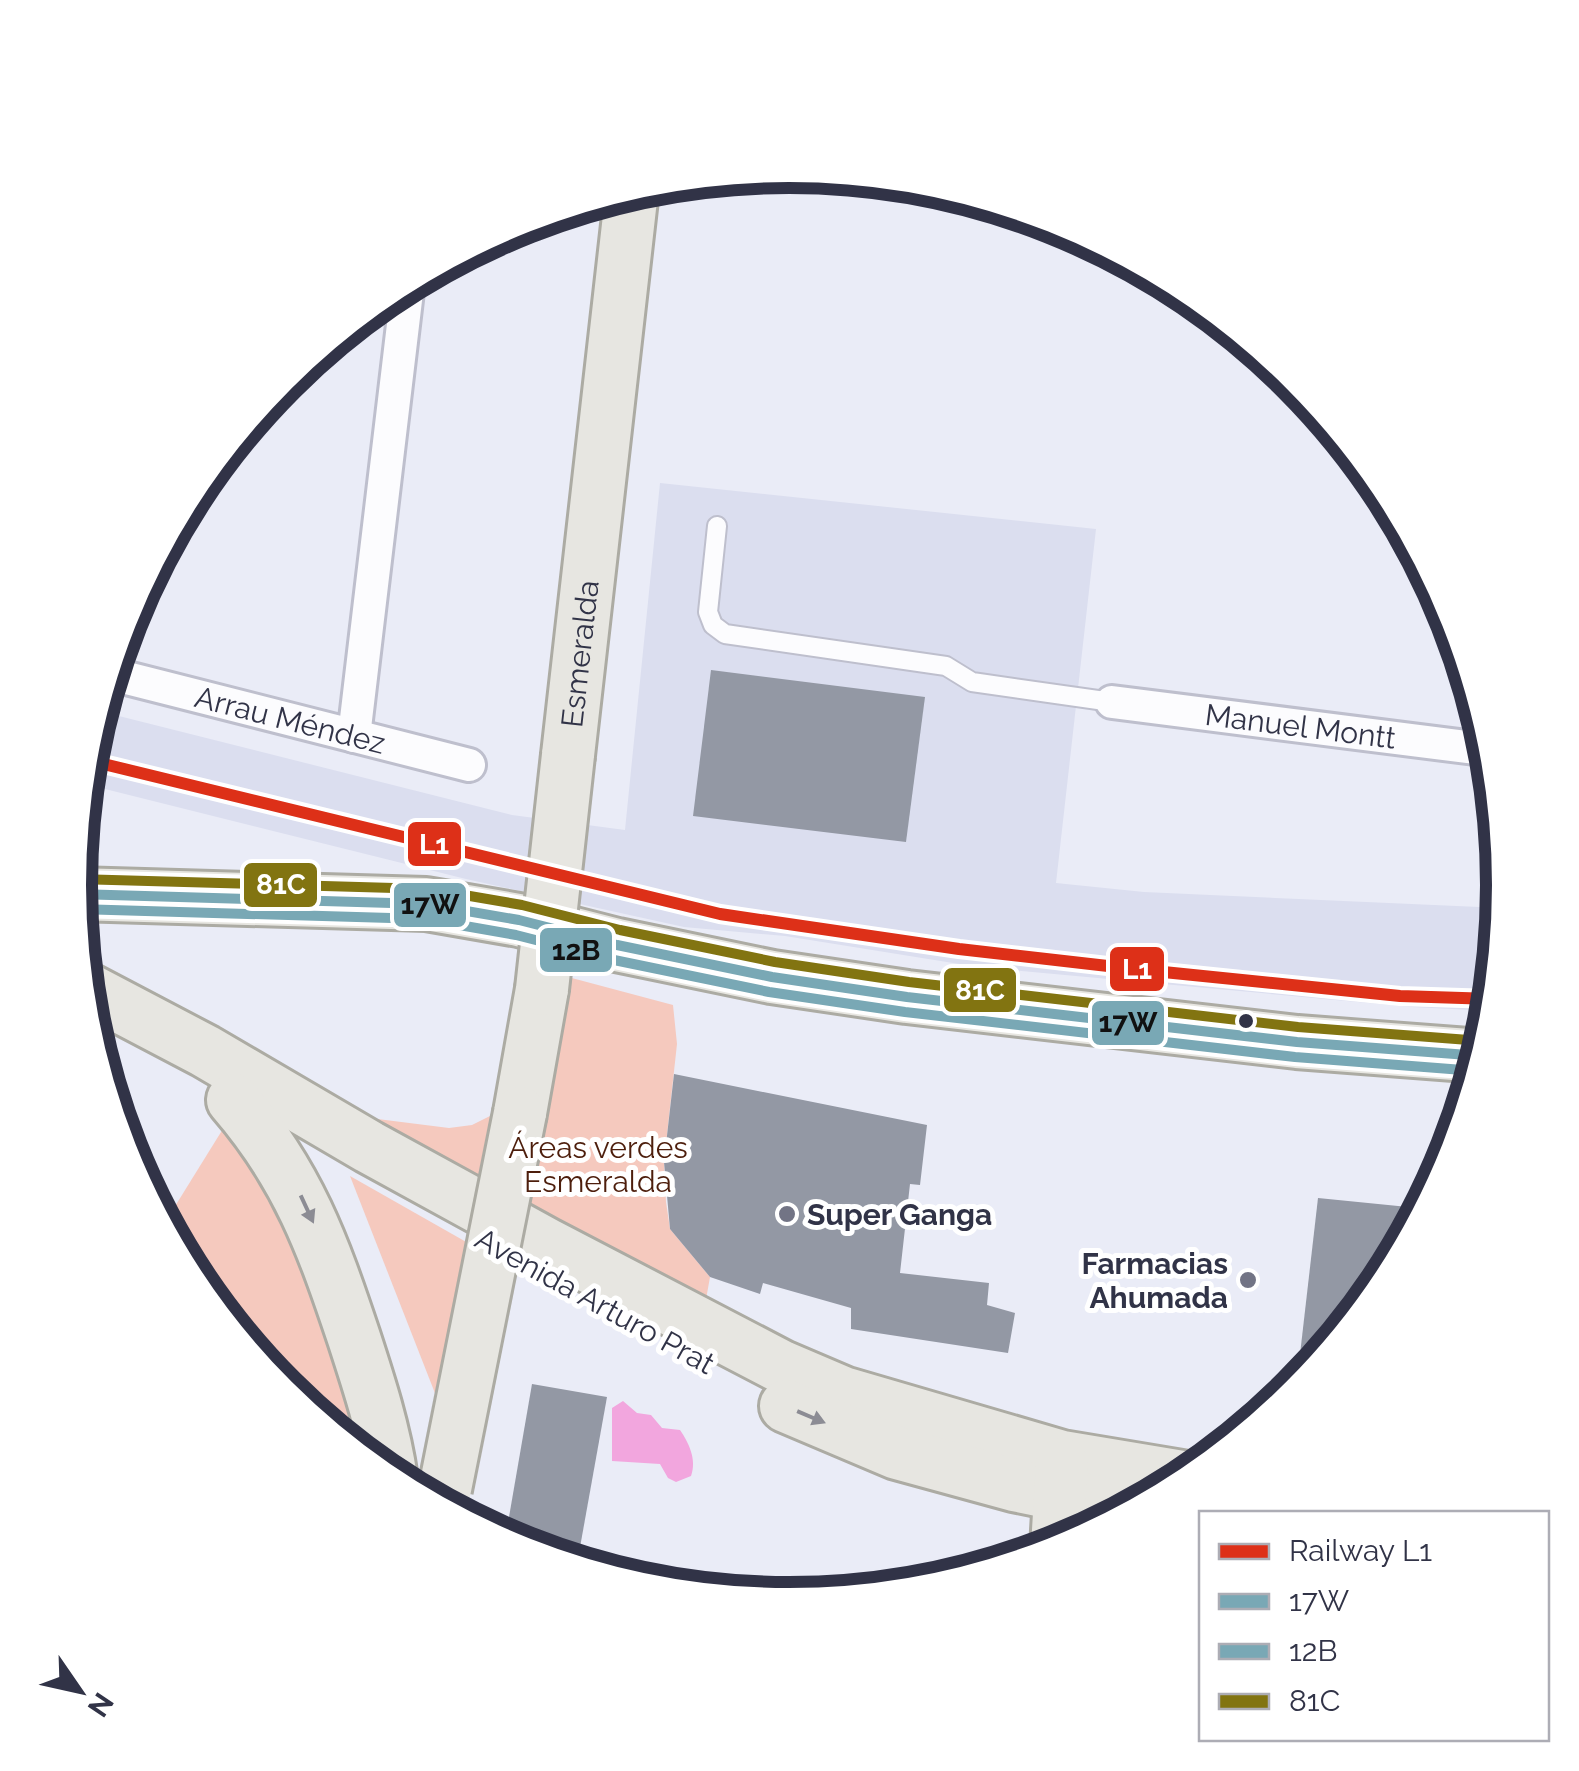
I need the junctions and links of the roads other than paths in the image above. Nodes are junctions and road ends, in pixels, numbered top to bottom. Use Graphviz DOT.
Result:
graph roads {
  1 [pos="630,207"];
  2 [pos="406,304"];
  3 [pos="716,526"];
  4 [pos="124,678"];
  5 [pos="1112,702"];
  6 [pos="354,736"];
  7 [pos="1472,748"];
  8 [pos="469,766"];
  9 [pos="92,894"];
  10 [pos="102,999"];
  11 [pos="108,1030"];
  12 [pos="1465,1055"];
  13 [pos="230,1082"];
  14 [pos="388,1454"];
  15 [pos="1061,1476"];
  16 [pos="1157,1478"];
  17 [pos="445,1491"];
  18 [pos="1115,1502"];
  19 [pos="1058,1528"];
  1 -- 17 [label="main road, Esmeralda, bridge"];
  2 -- 6 [label="street"];
  3 -- 5 [label="lane"];
  4 -- 6 [label="street, Arrau Méndez"];
  5 -- 7 [label="street, Manuel Montt"];
  6 -- 8 [label="street, Arrau Méndez"];
  9 -- 12 [label="main road"];
  10 -- 13 [label="main road"];
  11 -- 13 [label="main road, Avenida Arturo Prat"];
  13 -- 14 [label="main road, one-way"];
  13 -- 15 [label="main road, Avenida Arturo Prat"];
  15 -- 16 [label="main road, Avenida Arturo Prat"];
  15 -- 18 [label="main road, Avenida Arturo Prat"];
  15 -- 19 [label="main road"];
}
